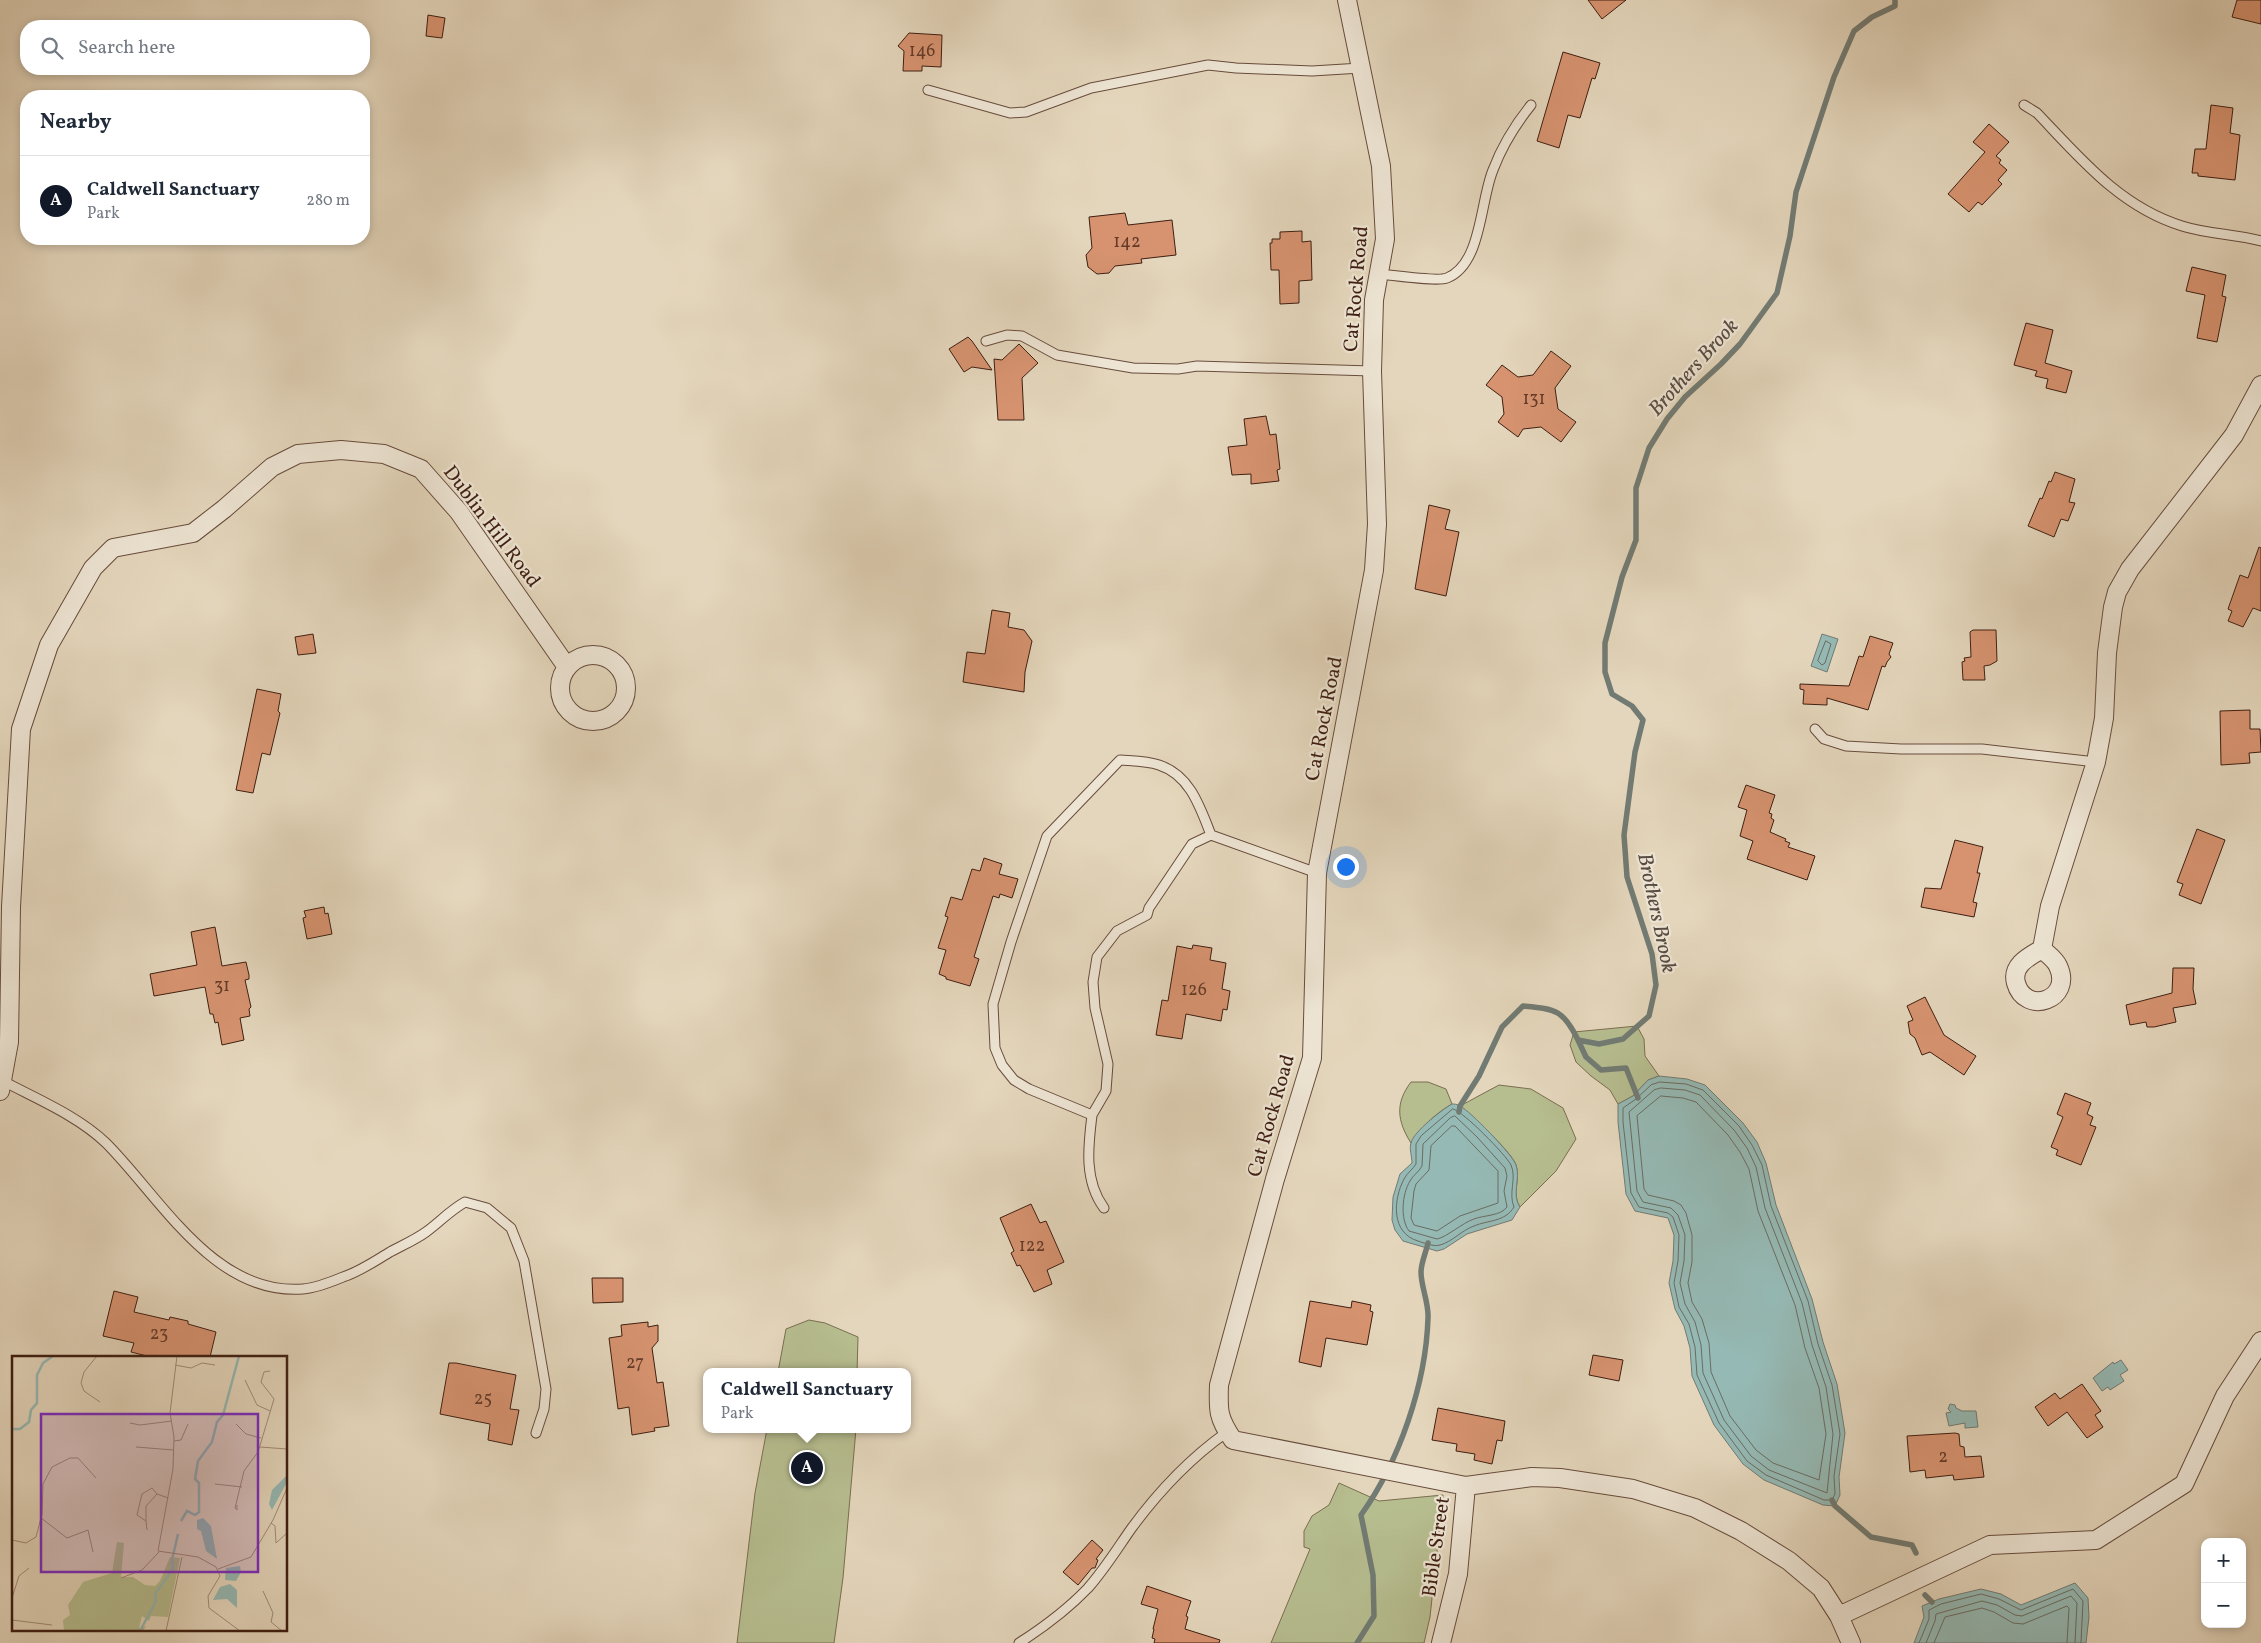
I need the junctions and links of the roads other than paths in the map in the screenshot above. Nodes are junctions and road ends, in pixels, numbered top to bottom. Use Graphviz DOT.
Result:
graph roads {
  1 [pos="1347,0"];
  2 [pos="1361,68"];
  3 [pos="928,90"];
  4 [pos="1531,105"];
  5 [pos="2024,105"];
  6 [pos="2261,241"];
  7 [pos="1378,274"];
  8 [pos="986,341"];
  9 [pos="1372,371"];
  10 [pos="2261,385"];
  11 [pos="568,667"];
  12 [pos="1815,729"];
  13 [pos="2096,762"];
  14 [pos="1211,835"];
  15 [pos="1317,873"];
  16 [pos="2042,949"];
  17 [pos="1,1086"];
  18 [pos="1092,1115"];
  19 [pos="1104,1208"];
  20 [pos="2261,1341"];
  21 [pos="1227,1432"];
  22 [pos="536,1433"];
  23 [pos="1466,1486"];
  24 [pos="1839,1616"];
  25 [pos="1020,1643"];
  26 [pos="1441,1643"];
  27 [pos="1851,1643"];
  1 -- 2 [label="street, Cat Rock Road"];
  2 -- 3 [label="lane"];
  2 -- 7 [label="street, Cat Rock Road"];
  4 -- 7 [label="lane"];
  5 -- 6 [label="lane"];
  7 -- 9 [label="street, Cat Rock Road"];
  8 -- 9 [label="lane"];
  9 -- 15 [label="street, Cat Rock Road"];
  10 -- 13 [label="street"];
  11 -- 17 [label="street, Dublin Hill Road"];
  12 -- 13 [label="lane"];
  13 -- 16 [label="street"];
  14 -- 15 [label="lane"];
  14 -- 18 [label="lane"];
  14 -- 18 [label="lane"];
  15 -- 21 [label="street, Cat Rock Road"];
  17 -- 22 [label="lane"];
  18 -- 19 [label="lane"];
  20 -- 24 [label="street"];
  21 -- 23 [label="street"];
  21 -- 25 [label="lane"];
  23 -- 24 [label="street"];
  23 -- 26 [label="street, Bible Street"];
  24 -- 27 [label="street"];
}
